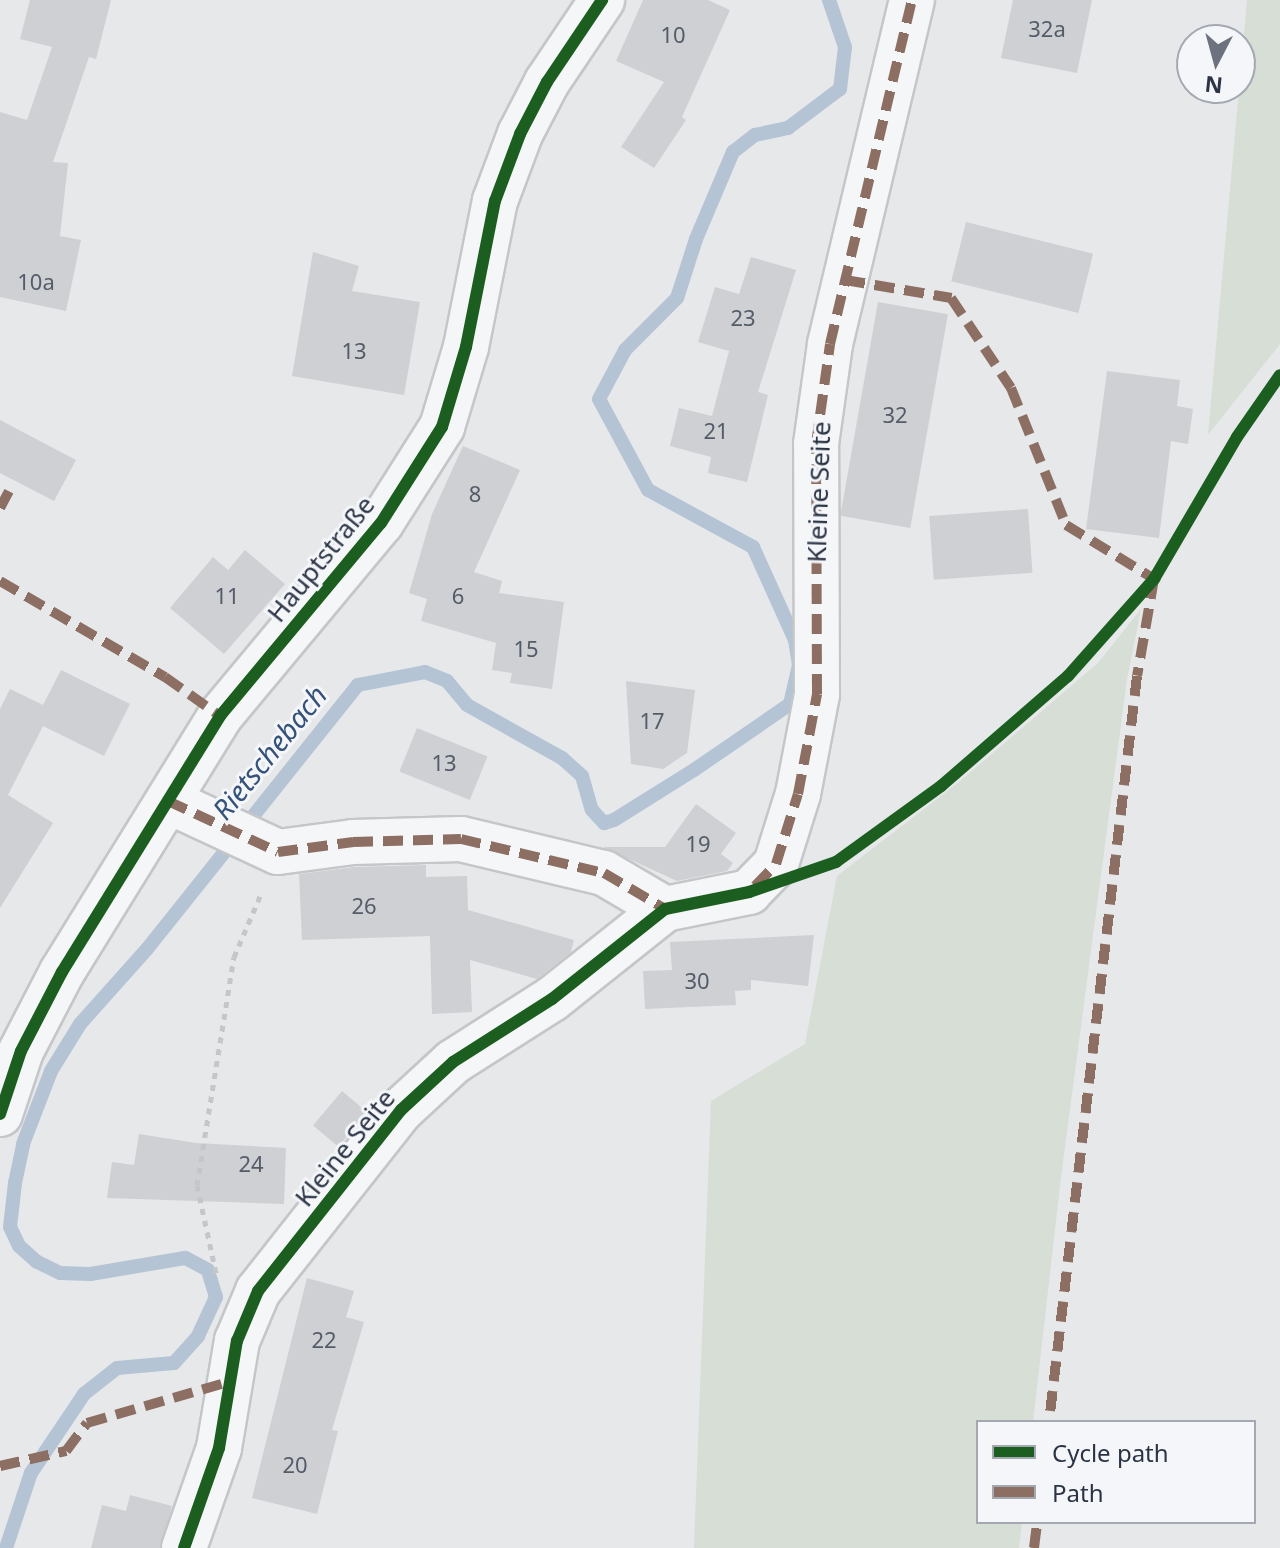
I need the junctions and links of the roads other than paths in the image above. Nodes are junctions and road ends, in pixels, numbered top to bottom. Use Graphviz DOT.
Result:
graph roads {
  1 [pos="602,0"];
  2 [pos="912,0"];
  3 [pos="185,809"];
  4 [pos="665,909"];
  5 [pos="0,1114"];
  6 [pos="184,1548"];
  1 -- 3 [label="street, Hauptstraße"];
  2 -- 4 [label="street, Kleine Seite"];
  3 -- 4 [label="street"];
  3 -- 5 [label="street, Hauptstraße"];
  4 -- 6 [label="street, Kleine Seite"];
}
